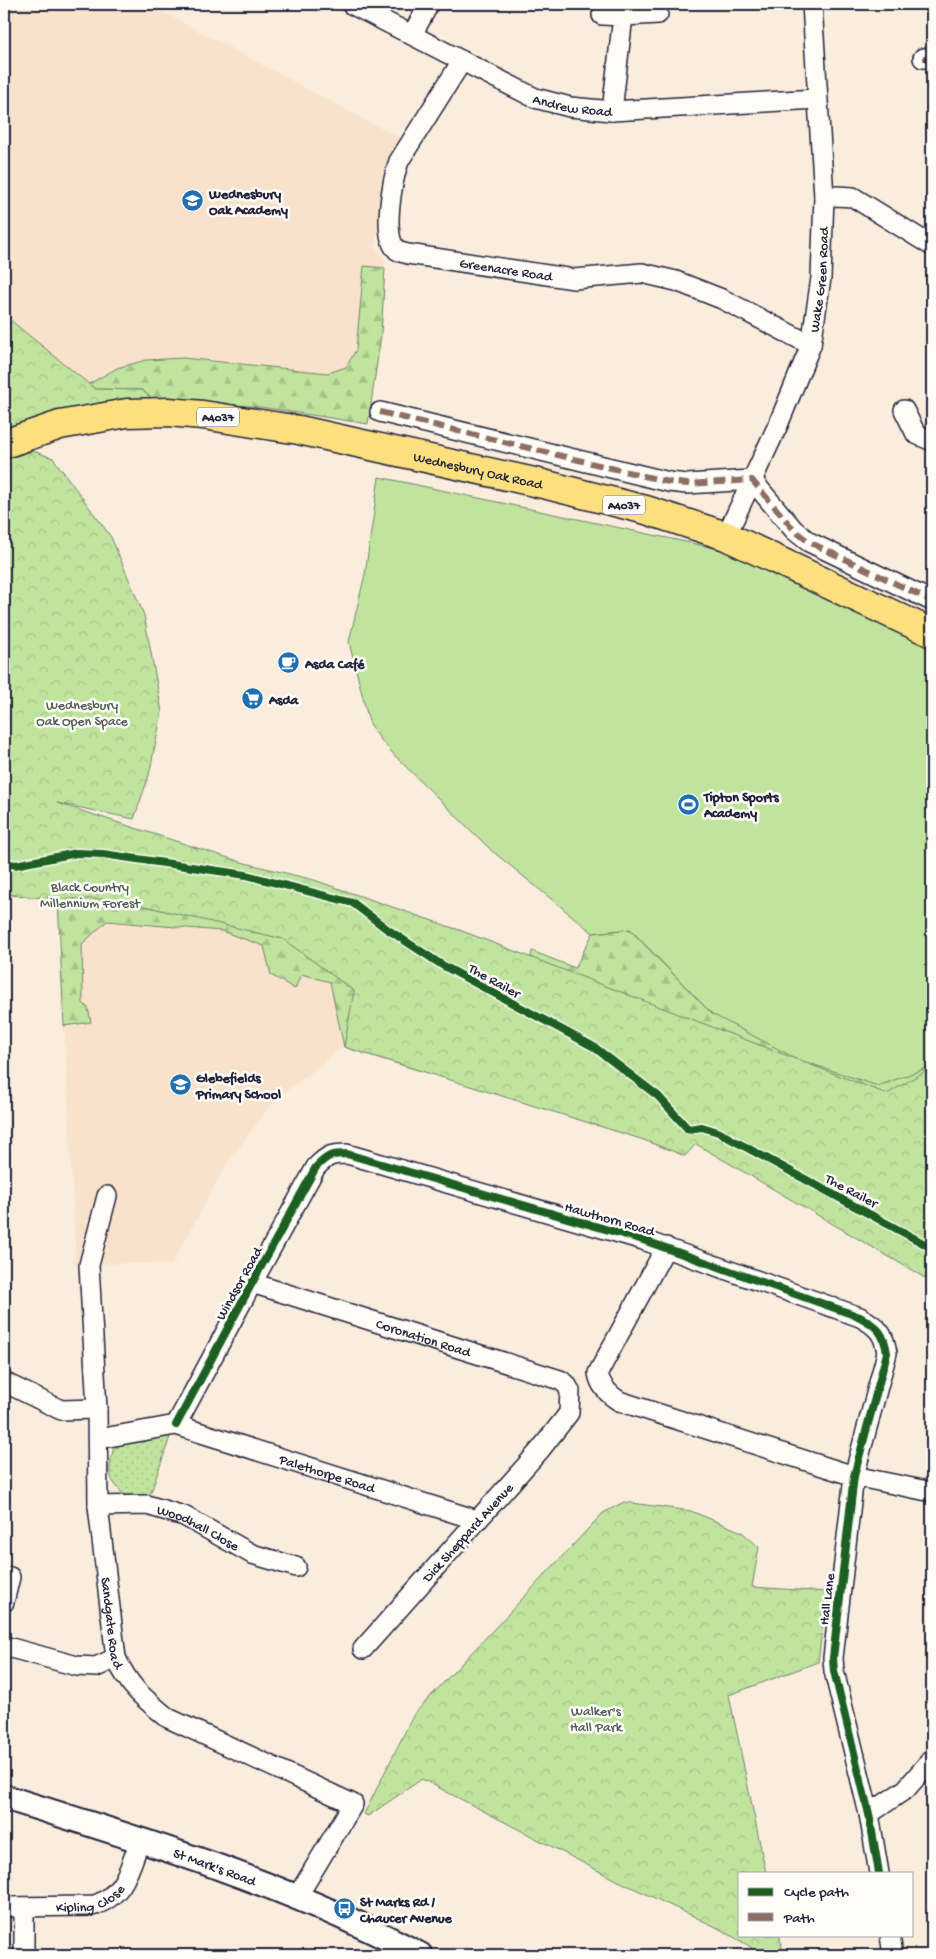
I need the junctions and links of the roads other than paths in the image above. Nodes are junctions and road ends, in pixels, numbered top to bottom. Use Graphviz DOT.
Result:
graph roads {
  1 [pos="351,4"];
  2 [pos="429,4"];
  3 [pos="812,4"];
  4 [pos="658,14"];
  5 [pos="602,15"];
  6 [pos="623,16"];
  7 [pos="412,35"];
  8 [pos="462,61"];
  9 [pos="817,99"];
  10 [pos="612,111"];
  11 [pos="824,197"];
  12 [pos="932,246"];
  13 [pos="811,345"];
  14 [pos="904,410"];
  15 [pos="380,412"];
  16 [pos="932,441"];
  17 [pos="4,444"];
  18 [pos="752,480"];
  19 [pos="726,536"];
  20 [pos="932,601"];
  21 [pos="932,633"];
  22 [pos="326,1156"];
  23 [pos="108,1196"];
  24 [pos="666,1247"];
  25 [pos="252,1283"];
  26 [pos="879,1330"];
  27 [pos="4,1382"];
  28 [pos="97,1409"];
  29 [pos="569,1413"];
  30 [pos="176,1425"];
  31 [pos="98,1439"];
  32 [pos="854,1476"];
  33 [pos="932,1492"];
  34 [pos="98,1506"];
  35 [pos="477,1520"];
  36 [pos="296,1567"];
  37 [pos="10,1577"];
  38 [pos="4,1602"];
  39 [pos="4,1646"];
  40 [pos="363,1649"];
  41 [pos="116,1658"];
  42 [pos="932,1759"];
  43 [pos="4,1797"];
  44 [pos="869,1814"];
  45 [pos="140,1840"];
  46 [pos="879,1872"];
  47 [pos="296,1897"];
  48 [pos="4,1907"];
  49 [pos="24,1907"];
  50 [pos="890,1936"];
  51 [pos="405,1952"];
  52 [pos="24,1955"];
  53 [pos="893,1955"];
  1 -- 7 [label="street, Andrew Road"];
  2 -- 7 [label="street"];
  3 -- 9 [label="street, Wake Green Road"];
  4 -- 6 [label="street"];
  5 -- 6 [label="street"];
  6 -- 10 [label="street"];
  7 -- 8 [label="street, Andrew Road"];
  8 -- 10 [label="street, Andrew Road"];
  8 -- 13 [label="street, Greenacre Road"];
  9 -- 10 [label="street, Andrew Road"];
  9 -- 11 [label="street, Wake Green Road"];
  11 -- 12 [label="street"];
  11 -- 13 [label="street, Wake Green Road"];
  13 -- 18 [label="street, Wake Green Road"];
  14 -- 16 [label="street"];
  15 -- 18 [label="street"];
  17 -- 19 [label="main road, Wednesbury Oak Road / A4037"];
  18 -- 19 [label="street, Wake Green Road"];
  18 -- 20 [label="street"];
  19 -- 21 [label="main road, Wednesbury Oak Road / A4037"];
  22 -- 24 [label="street, Hawthorn Road"];
  22 -- 25 [label="street, Windsor Road"];
  23 -- 28 [label="street, Sandgate Road"];
  24 -- 26 [label="street, Hawthorn Road"];
  24 -- 32 [label="street"];
  25 -- 29 [label="street, Coronation Road"];
  25 -- 30 [label="street, Windsor Road"];
  26 -- 32 [label="street, Hall Lane"];
  27 -- 28 [label="street"];
  28 -- 31 [label="street, Sandgate Road"];
  29 -- 35 [label="street, Dick Sheppard Avenue"];
  30 -- 31 [label="street"];
  30 -- 35 [label="street, Palethorpe Road"];
  31 -- 34 [label="street, Sandgate Road"];
  32 -- 33 [label="street"];
  32 -- 44 [label="street, Hall Lane"];
  34 -- 36 [label="street, Woodhall Close"];
  34 -- 41 [label="street, Sandgate Road"];
  35 -- 40 [label="street, Dick Sheppard Avenue"];
  37 -- 38 [label="street"];
  39 -- 41 [label="street"];
  41 -- 47 [label="street, Sandgate Road"];
  42 -- 44 [label="street"];
  43 -- 45 [label="street, St Mark's Road"];
  44 -- 46 [label="street, Hall Lane"];
  45 -- 47 [label="street, St Mark's Road"];
  45 -- 49 [label="street, Kipling Close"];
  47 -- 51 [label="street, St Mark's Road"];
  48 -- 49 [label="street, Kipling Close"];
  49 -- 52 [label="street"];
  50 -- 53 [label="street"];
}
